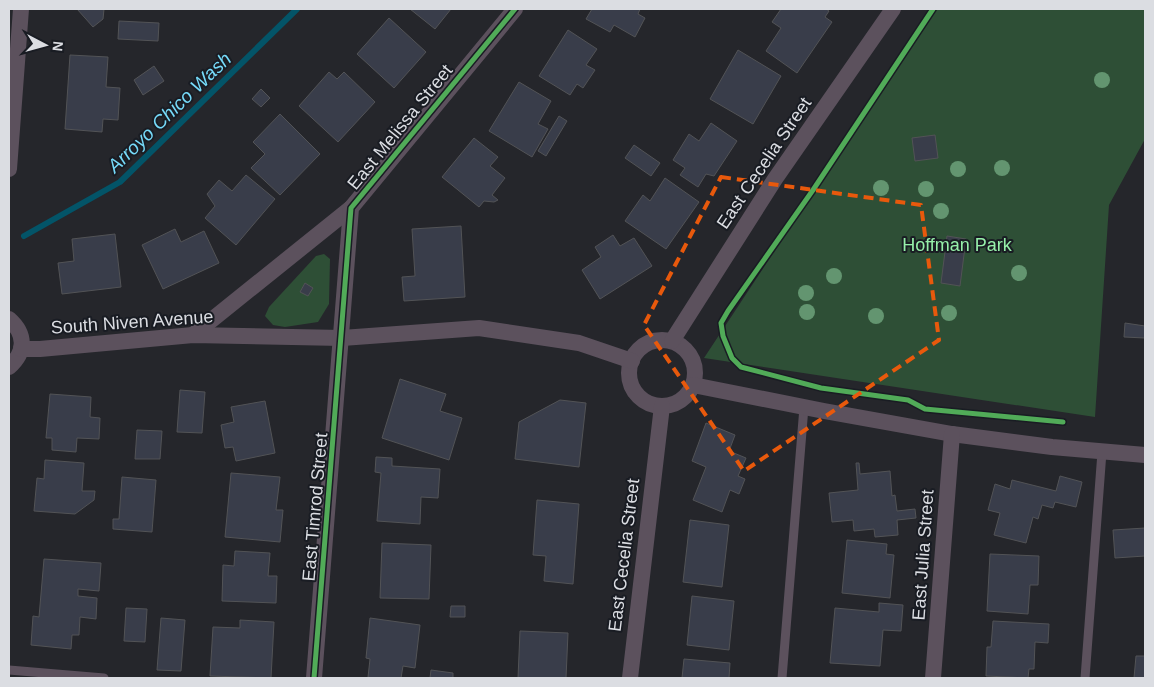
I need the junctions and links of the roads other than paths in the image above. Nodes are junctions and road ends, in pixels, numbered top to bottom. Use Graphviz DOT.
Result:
graph roads {
  1 [pos="21,9"];
  2 [pos="515,9"];
  3 [pos="894,9"];
  4 [pos="9,169"];
  5 [pos="352,208"];
  6 [pos="9,320"];
  7 [pos="193,334"];
  8 [pos="342,338"];
  9 [pos="672,341"];
  10 [pos="21,349"];
  11 [pos="632,361"];
  12 [pos="9,367"];
  13 [pos="693,385"];
  14 [pos="662,406"];
  15 [pos="804,407"];
  16 [pos="952,434"];
  17 [pos="1102,452"];
  18 [pos="1145,455"];
  19 [pos="9,670"];
  20 [pos="104,678"];
  21 [pos="314,678"];
  22 [pos="630,678"];
  23 [pos="782,678"];
  24 [pos="933,678"];
  25 [pos="1085,678"];
  1 -- 4 [label="street"];
  2 -- 5 [label="street, East Melissa Street"];
  3 -- 9 [label="street, East Cecelia Street"];
  5 -- 7 [label="street, East Melissa Street"];
  5 -- 8 [label="street, East Melissa Street"];
  6 -- 10 [label="street"];
  7 -- 8 [label="street, South Niven Avenue"];
  7 -- 10 [label="street, South Niven Avenue"];
  8 -- 11 [label="street, South Niven Avenue"];
  8 -- 21 [label="street, East Timrod Street"];
  9 -- 11 [label="street"];
  9 -- 13 [label="street"];
  10 -- 12 [label="street"];
  11 -- 14 [label="street"];
  13 -- 14 [label="street"];
  13 -- 15 [label="street"];
  14 -- 22 [label="street, East Cecelia Street"];
  15 -- 16 [label="street"];
  15 -- 23 [label="lane"];
  16 -- 17 [label="street"];
  16 -- 24 [label="street, East Julia Street"];
  17 -- 18 [label="street"];
  17 -- 25 [label="lane"];
  19 -- 20 [label="lane"];
}
